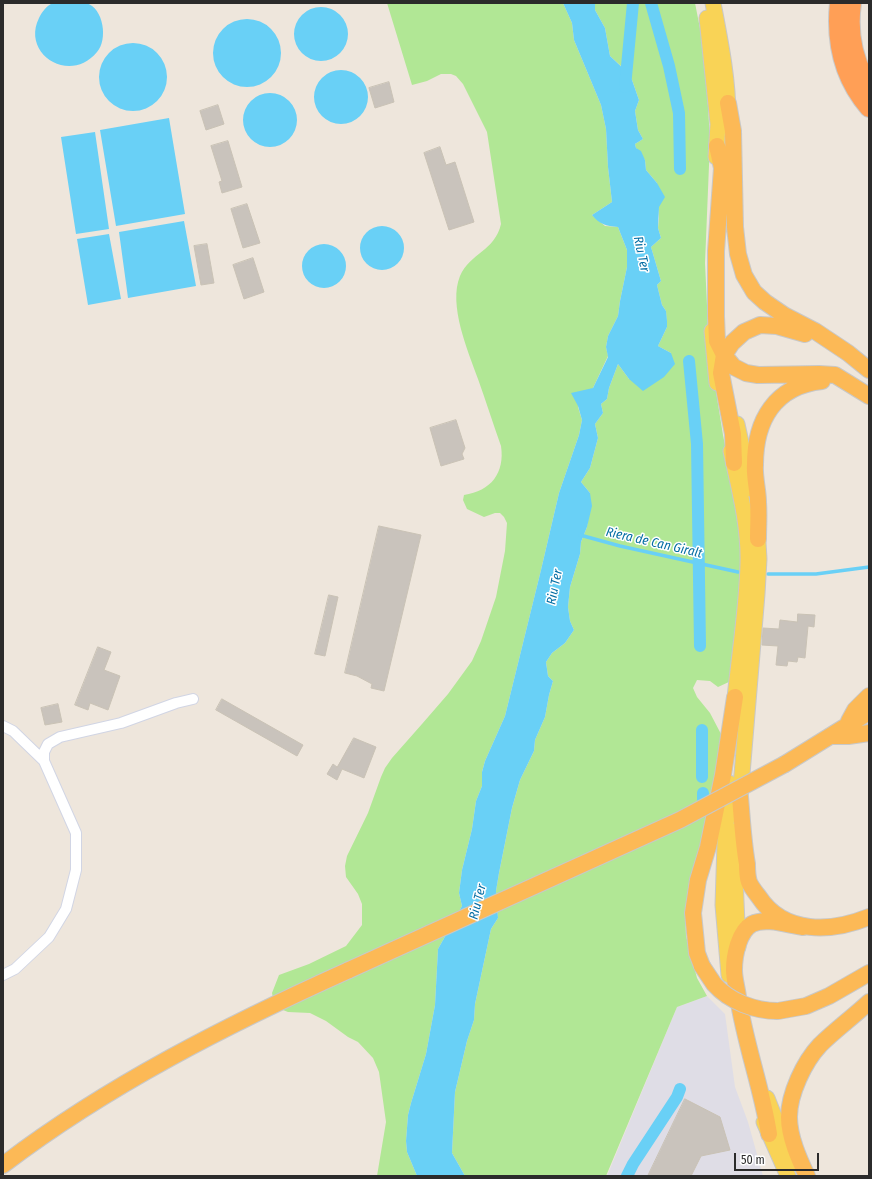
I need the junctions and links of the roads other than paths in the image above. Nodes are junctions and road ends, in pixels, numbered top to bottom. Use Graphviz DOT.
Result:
graph roads {
  1 [pos="706,3"];
  2 [pos="713,3"];
  3 [pos="839,3"];
  4 [pos="852,3"];
  5 [pos="869,85"];
  6 [pos="728,103"];
  7 [pos="869,108"];
  8 [pos="717,146"];
  9 [pos="833,343"];
  10 [pos="724,355"];
  11 [pos="869,370"];
  12 [pos="866,394"];
  13 [pos="734,463"];
  14 [pos="758,539"];
  15 [pos="869,696"];
  16 [pos="735,697"];
  17 [pos="193,699"];
  18 [pos="869,712"];
  19 [pos="3,726"];
  20 [pos="838,732"];
  21 [pos="869,733"];
  22 [pos="44,761"];
  23 [pos="740,797"];
  24 [pos="869,917"];
  25 [pos="803,927"];
  26 [pos="738,945"];
  27 [pos="869,973"];
  28 [pos="3,975"];
  29 [pos="869,1002"];
  30 [pos="769,1134"];
  31 [pos="3,1165"];
  32 [pos="788,1176"];
  33 [pos="801,1176"];
  34 [pos="807,1176"];
  1 -- 8 [label="main road"];
  2 -- 6 [label="main road"];
  3 -- 7 [label="highway"];
  4 -- 5 [label="highway"];
  6 -- 9 [label="highway"];
  6 -- 10 [label="main road"];
  8 -- 10 [label="highway"];
  8 -- 13 [label="main road"];
  9 -- 10 [label="highway"];
  9 -- 11 [label="highway"];
  10 -- 12 [label="highway"];
  10 -- 13 [label="highway"];
  10 -- 14 [label="main road"];
  12 -- 14 [label="highway"];
  13 -- 16 [label="main road"];
  14 -- 23 [label="main road"];
  15 -- 20 [label="highway"];
  16 -- 27 [label="highway, bridge"];
  16 -- 30 [label="main road"];
  17 -- 22 [label="street"];
  18 -- 20 [label="highway"];
  19 -- 22 [label="street"];
  20 -- 21 [label="highway"];
  20 -- 31 [label="highway, bridge"];
  22 -- 28 [label="street"];
  23 -- 25 [label="highway"];
  23 -- 26 [label="main road"];
  24 -- 25 [label="highway"];
  25 -- 26 [label="highway"];
  26 -- 30 [label="highway"];
  26 -- 33 [label="main road"];
  29 -- 34 [label="highway"];
  30 -- 32 [label="main road"];
}
